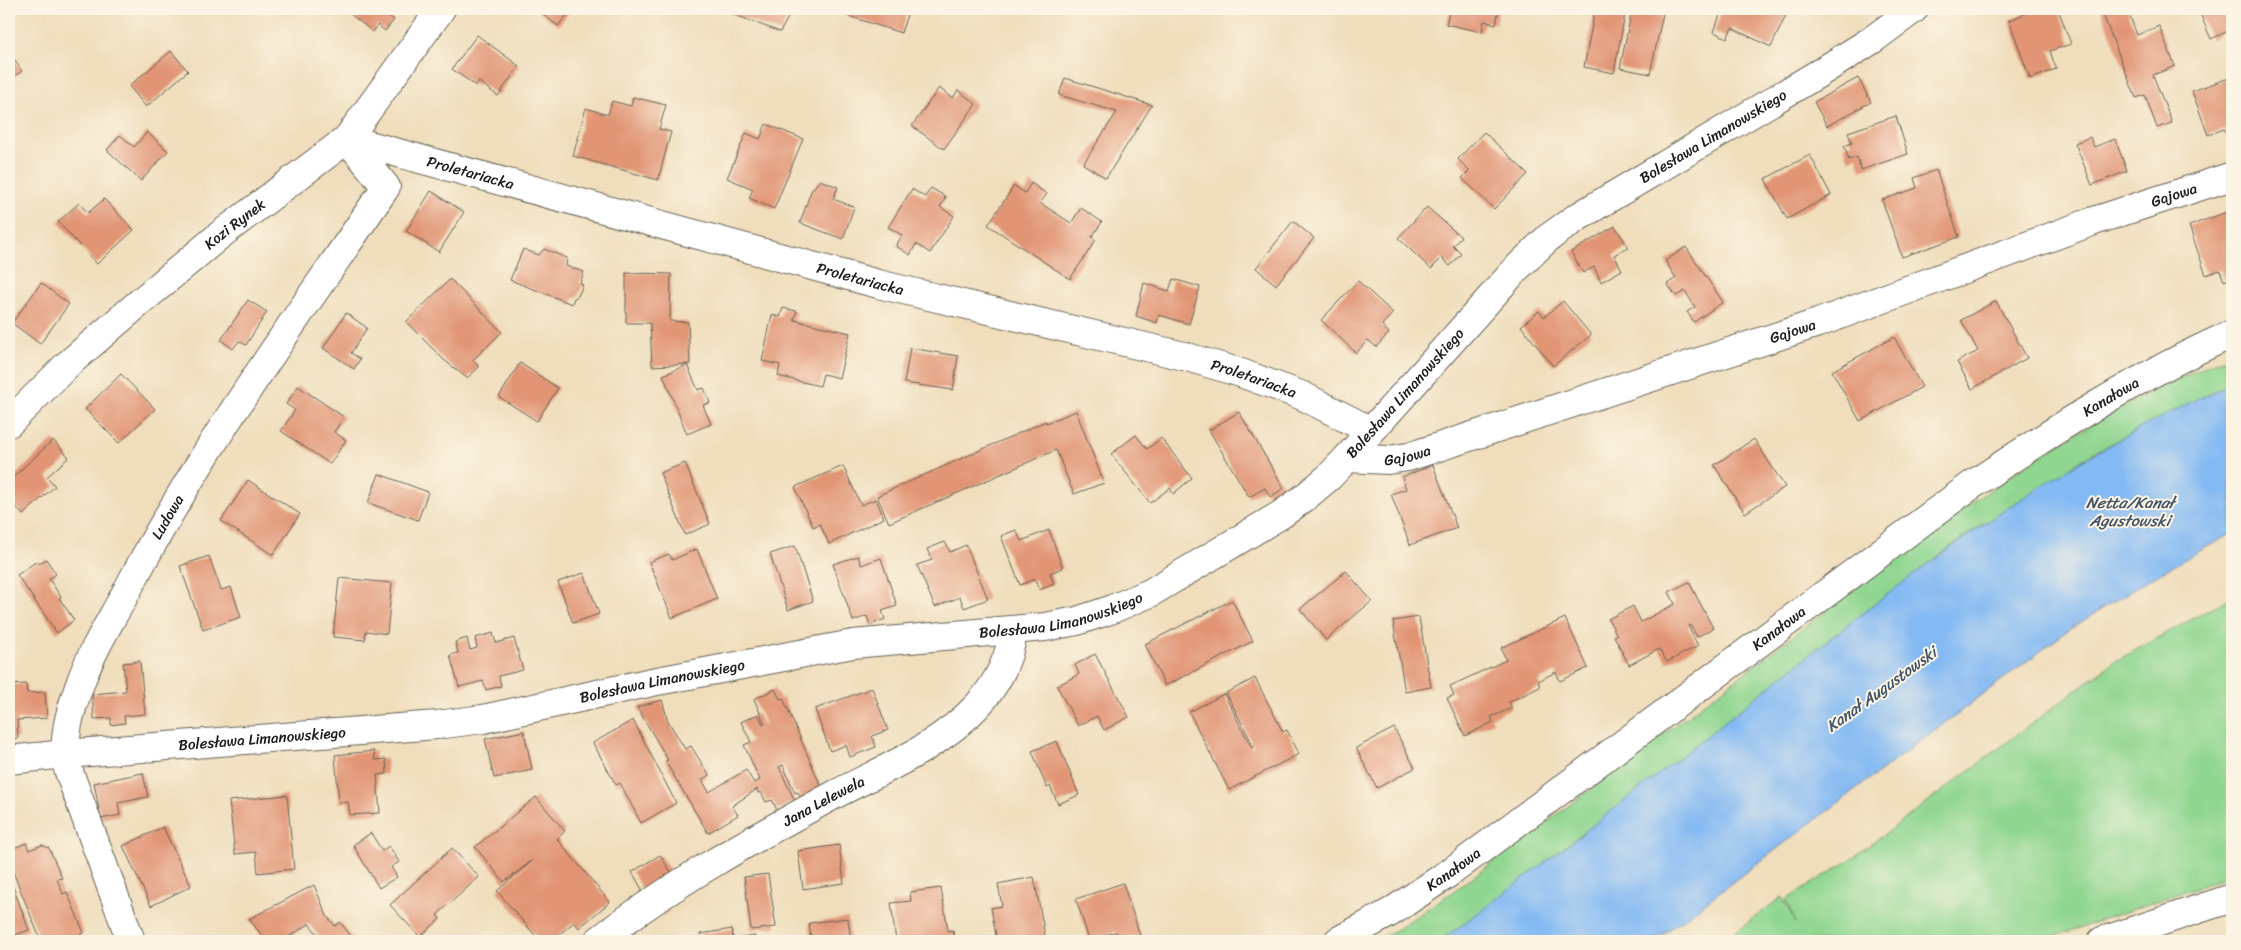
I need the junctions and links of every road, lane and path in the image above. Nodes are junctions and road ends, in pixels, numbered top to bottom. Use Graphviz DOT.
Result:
graph roads {
  1 [pos="441,9"];
  2 [pos="1914,9"];
  3 [pos="347,139"];
  4 [pos="2232,176"];
  5 [pos="2232,334"];
  6 [pos="9,423"];
  7 [pos="1371,430"];
  8 [pos="1347,458"];
  9 [pos="1013,630"];
  10 [pos="64,754"];
  11 [pos="9,760"];
  12 [pos="2232,898"];
  13 [pos="131,941"];
  14 [pos="598,941"];
  15 [pos="1338,941"];
  16 [pos="2102,941"];
  1 -- 3 [label="street, Kozi Rynek"];
  2 -- 7 [label="street, Bolesława Limanowskiego"];
  3 -- 6 [label="street, Kozi Rynek"];
  3 -- 7 [label="street, Proletariacka"];
  3 -- 10 [label="street, Ludowa"];
  4 -- 8 [label="street, Gajowa"];
  5 -- 15 [label="street, Kanałowa"];
  7 -- 8 [label="street, Bolesława Limanowskiego"];
  8 -- 9 [label="street, Bolesława Limanowskiego"];
  9 -- 10 [label="street, Bolesława Limanowskiego"];
  9 -- 14 [label="street, Jana Lelewela"];
  10 -- 11 [label="street, Bolesława Limanowskiego"];
  10 -- 13 [label="street, Ludowa"];
  12 -- 16 [label="street"];
}
